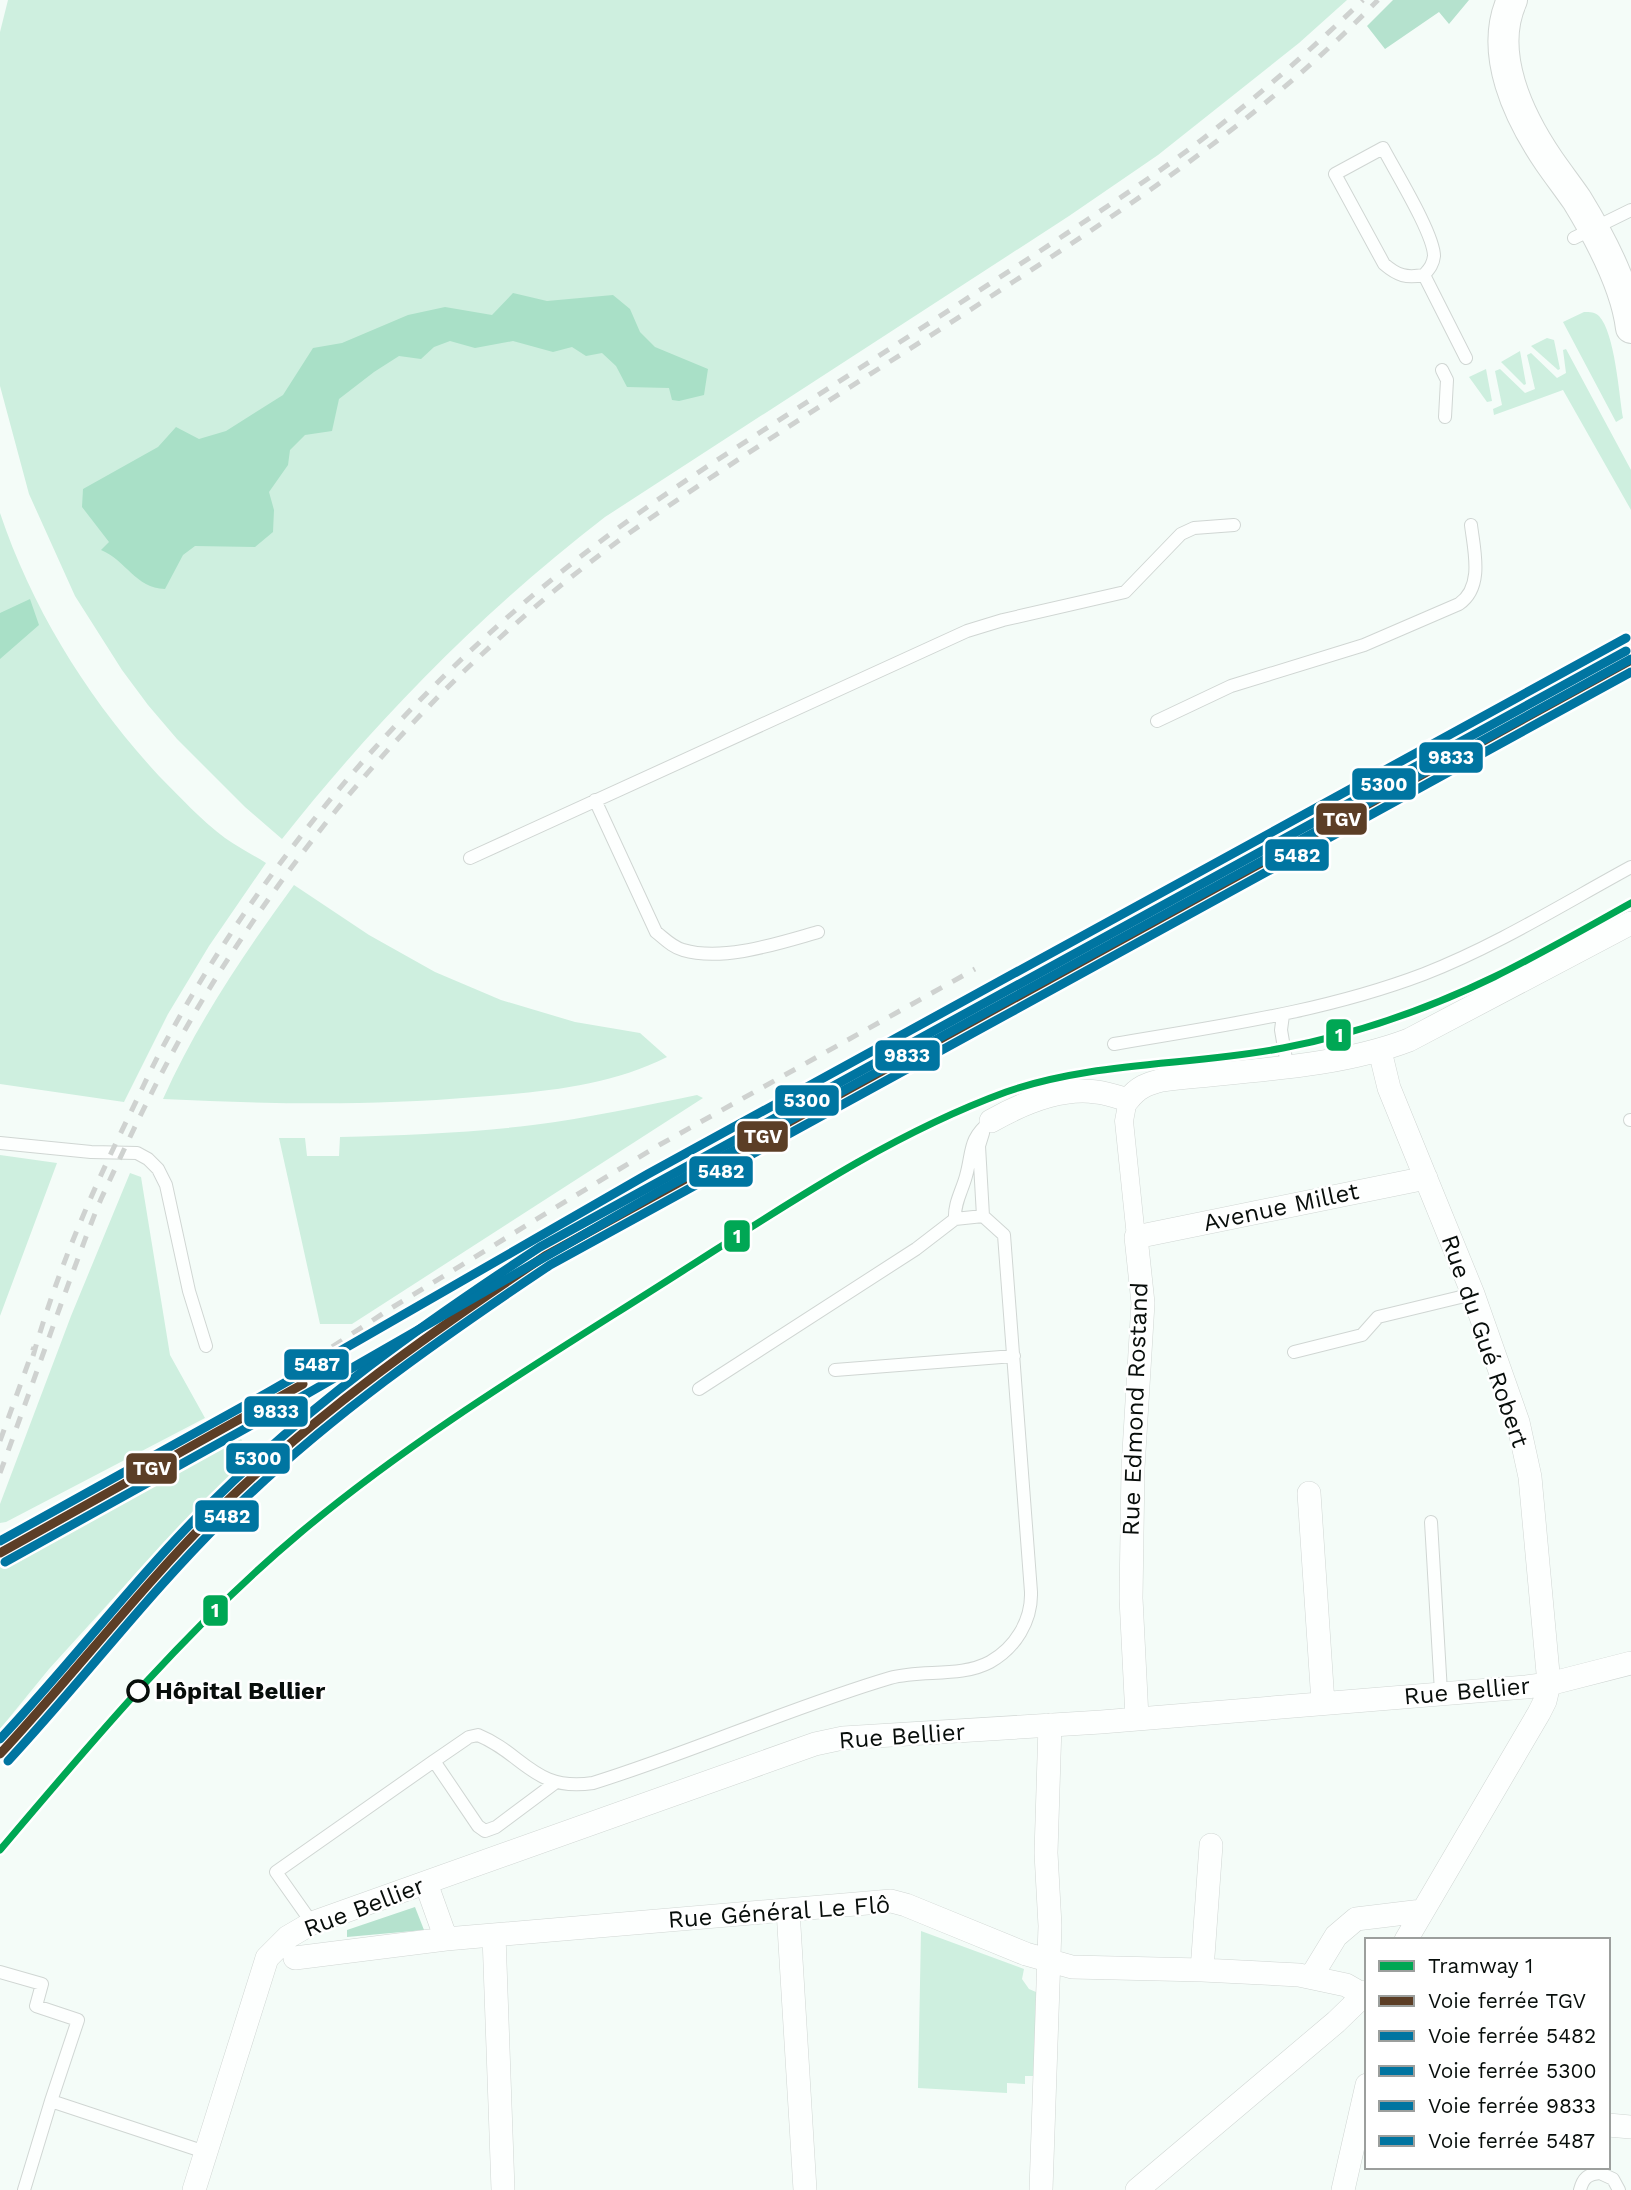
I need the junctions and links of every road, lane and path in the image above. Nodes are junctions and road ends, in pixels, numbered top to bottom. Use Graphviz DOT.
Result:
graph roads {
  1 [pos="1510,2"];
  2 [pos="1631,210"];
  3 [pos="1583,234"];
  4 [pos="1424,275"];
  5 [pos="1631,328"];
  6 [pos="1631,340"];
  7 [pos="1466,358"];
  8 [pos="1442,370"];
  9 [pos="1445,417"];
  10 [pos="1234,525"];
  11 [pos="1471,525"];
  12 [pos="1157,721"];
  13 [pos="595,800"];
  14 [pos="470,858"];
  15 [pos="1631,867"];
  16 [pos="1631,923"];
  17 [pos="818,932"];
  18 [pos="1283,1015"];
  19 [pos="1114,1044"];
  20 [pos="1380,1051"];
  21 [pos="1287,1065"];
  22 [pos="1128,1100"];
  23 [pos="991,1121"];
  24 [pos="0,1143"];
  25 [pos="1426,1178"];
  26 [pos="983,1216"];
  27 [pos="954,1219"];
  28 [pos="1136,1237"];
  29 [pos="1473,1294"];
  30 [pos="206,1346"];
  31 [pos="1294,1352"];
  32 [pos="1014,1356"];
  33 [pos="835,1370"];
  34 [pos="699,1389"];
  35 [pos="1309,1493"];
  36 [pos="1431,1522"];
  37 [pos="1631,1663"];
  38 [pos="1549,1684"];
  39 [pos="1441,1692"];
  40 [pos="1324,1703"];
  41 [pos="1137,1718"];
  42 [pos="1050,1725"];
  43 [pos="434,1761"];
  44 [pos="555,1783"];
  45 [pos="1211,1845"];
  46 [pos="426,1883"];
  47 [pos="788,1910"];
  48 [pos="1422,1911"];
  49 [pos="312,1923"];
  50 [pos="494,1935"];
  51 [pos="1407,1938"];
  52 [pos="446,1939"];
  53 [pos="291,1948"];
  54 [pos="1048,1959"];
  55 [pos="1202,1970"];
  56 [pos="0,1972"];
  57 [pos="1311,1977"];
  58 [pos="1365,1994"];
  59 [pos="1365,1996"];
  60 [pos="1365,2097"];
  61 [pos="51,2101"];
  62 [pos="1610,2125"];
  63 [pos="1631,2127"];
  64 [pos="205,2152"];
  65 [pos="24,2190"];
  66 [pos="194,2190"];
  67 [pos="503,2190"];
  68 [pos="805,2190"];
  69 [pos="1041,2190"];
  70 [pos="1138,2190"];
  71 [pos="1343,2190"];
  72 [pos="1580,2190"];
  73 [pos="1619,2190"];
  1 -- 3 [label="street"];
  2 -- 3 [label="lane"];
  3 -- 5 [label="street"];
  3 -- 6 [label="street"];
  4 -- 4 [label="lane"];
  4 -- 7 [label="lane"];
  8 -- 9 [label="lane"];
  10 -- 13 [label="lane"];
  11 -- 12 [label="lane"];
  13 -- 14 [label="lane"];
  13 -- 17 [label="lane"];
  15 -- 18 [label="lane"];
  16 -- 20 [label="street"];
  18 -- 19 [label="lane"];
  18 -- 21 [label="lane"];
  20 -- 21 [label="street"];
  20 -- 25 [label="street, Rue du Gué Robert"];
  21 -- 22 [label="street"];
  22 -- 23 [label="street"];
  22 -- 28 [label="street, Rue Edmond Rostand"];
  23 -- 26 [label="lane"];
  23 -- 27 [label="lane"];
  24 -- 30 [label="lane"];
  25 -- 28 [label="street, Avenue Millet"];
  25 -- 29 [label="street, Rue du Gué Robert"];
  26 -- 27 [label="lane"];
  26 -- 32 [label="lane"];
  27 -- 34 [label="lane"];
  28 -- 41 [label="street, Rue Edmond Rostand"];
  29 -- 31 [label="lane"];
  29 -- 38 [label="street, Rue du Gué Robert"];
  32 -- 33 [label="lane"];
  32 -- 44 [label="lane"];
  35 -- 40 [label="street"];
  36 -- 39 [label="lane"];
  37 -- 38 [label="street, Rue Bellier"];
  38 -- 39 [label="street, Rue Bellier"];
  38 -- 48 [label="street"];
  39 -- 40 [label="street, Rue Bellier"];
  40 -- 41 [label="street, Rue Bellier"];
  41 -- 42 [label="street, Rue Bellier"];
  42 -- 46 [label="street, Rue Bellier"];
  42 -- 54 [label="street"];
  43 -- 44 [label="lane"];
  43 -- 44 [label="lane"];
  43 -- 49 [label="lane"];
  45 -- 55 [label="street"];
  46 -- 49 [label="street, Rue Bellier"];
  46 -- 52 [label="street"];
  47 -- 50 [label="street, Rue Général Le Flô"];
  47 -- 54 [label="street, Rue Général Le Flô"];
  47 -- 68 [label="street"];
  48 -- 51 [label="street"];
  48 -- 57 [label="street"];
  49 -- 53 [label="street, Rue Bellier"];
  50 -- 52 [label="street, Rue Général Le Flô"];
  50 -- 67 [label="street"];
  52 -- 53 [label="street, Rue Général Le Flô"];
  53 -- 64 [label="street, Rue Bellier"];
  54 -- 55 [label="street, Rue Général Le Flô"];
  54 -- 69 [label="street"];
  55 -- 57 [label="street, Rue Général Le Flô"];
  56 -- 61 [label="lane"];
  57 -- 58 [label="street, Rue Général Le Flô"];
  59 -- 70 [label="street"];
  60 -- 71 [label="street"];
  61 -- 64 [label="lane"];
  61 -- 65 [label="lane"];
  62 -- 63 [label="street"];
  64 -- 66 [label="street, Rue Bellier"];
  72 -- 73 [label="lane"];
}
